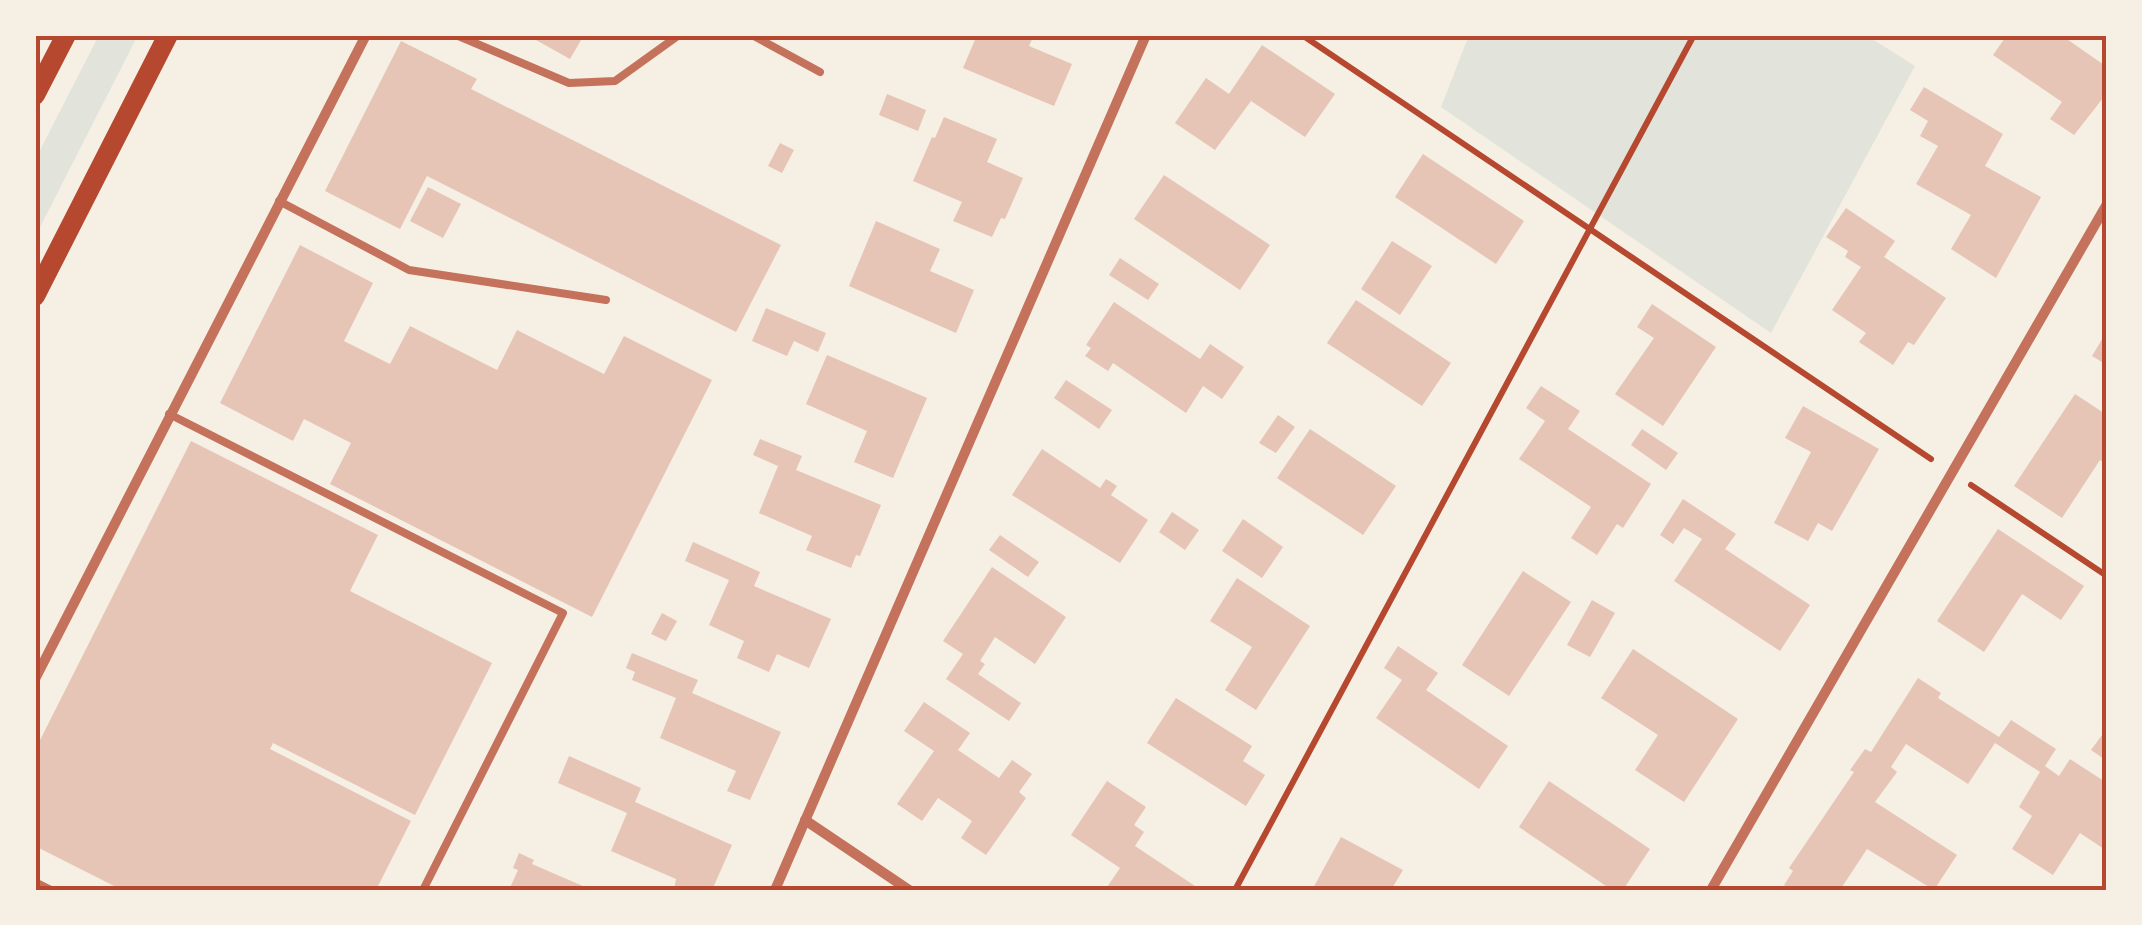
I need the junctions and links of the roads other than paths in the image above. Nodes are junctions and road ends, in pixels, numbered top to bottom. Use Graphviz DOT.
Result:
graph roads {
  1 [pos="66,35"];
  2 [pos="168,35"];
  3 [pos="366,35"];
  4 [pos="456,35"];
  5 [pos="678,35"];
  6 [pos="752,35"];
  7 [pos="1146,35"];
  8 [pos="820,72"];
  9 [pos="35,95"];
  10 [pos="279,201"];
  11 [pos="2107,204"];
  12 [pos="35,296"];
  13 [pos="606,300"];
  14 [pos="169,414"];
  15 [pos="35,679"];
  16 [pos="805,820"];
  17 [pos="35,882"];
  18 [pos="51,890"];
  19 [pos="423,890"];
  20 [pos="774,890"];
  21 [pos="909,890"];
  22 [pos="1712,890"];
  1 -- 9 [label="main road"];
  2 -- 12 [label="main road"];
  3 -- 10 [label="street"];
  4 -- 5 [label="lane"];
  6 -- 8 [label="lane"];
  7 -- 16 [label="street"];
  10 -- 13 [label="lane"];
  10 -- 14 [label="street"];
  11 -- 22 [label="street"];
  14 -- 15 [label="street"];
  14 -- 19 [label="lane"];
  16 -- 20 [label="street"];
  16 -- 21 [label="street"];
  17 -- 18 [label="lane"];
}
